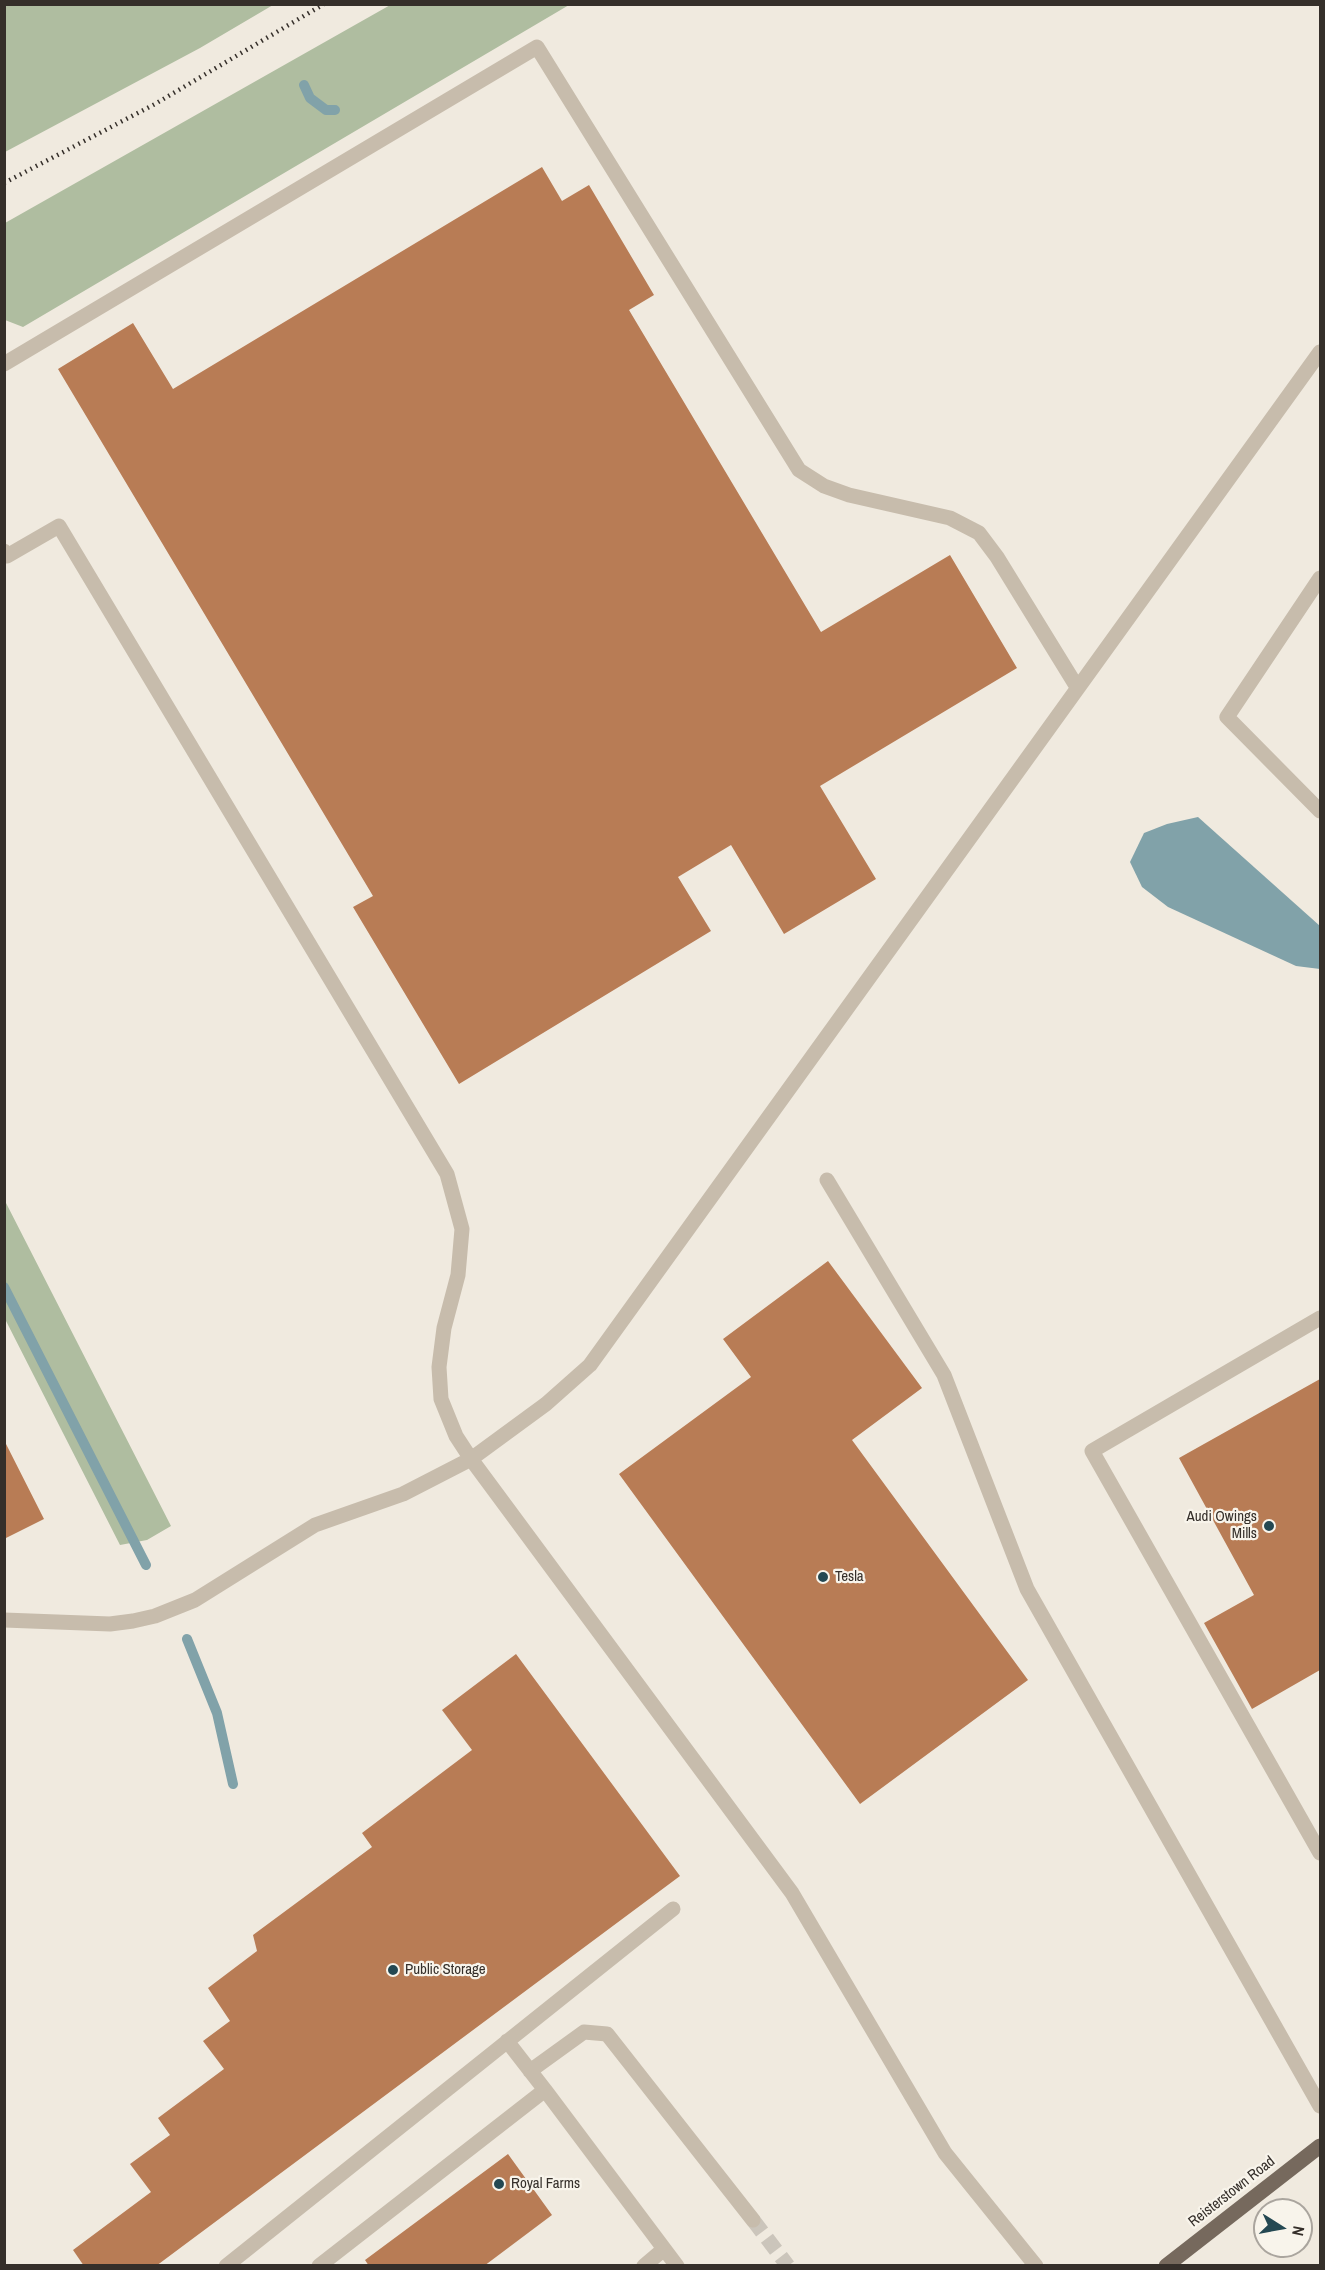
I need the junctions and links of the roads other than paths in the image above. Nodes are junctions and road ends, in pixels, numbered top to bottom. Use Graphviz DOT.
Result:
graph roads {
  1 [pos="1320,352"];
  2 [pos="4,364"];
  3 [pos="4,551"];
  4 [pos="1320,578"];
  5 [pos="1077,687"];
  6 [pos="1320,811"];
  7 [pos="827,1180"];
  8 [pos="1320,1318"];
  9 [pos="471,1459"];
  10 [pos="4,1620"];
  11 [pos="1320,1853"];
  12 [pos="673,1909"];
  13 [pos="507,2041"];
  14 [pos="530,2071"];
  15 [pos="545,2090"];
  16 [pos="1320,2106"];
  17 [pos="1320,2146"];
  18 [pos="753,2220"];
  19 [pos="664,2249"];
  20 [pos="226,2265"];
  21 [pos="319,2265"];
  22 [pos="644,2265"];
  23 [pos="677,2265"];
  24 [pos="1036,2265"];
  25 [pos="1166,2265"];
  1 -- 5 [label="lane"];
  2 -- 5 [label="lane"];
  3 -- 9 [label="lane"];
  4 -- 6 [label="lane"];
  5 -- 9 [label="lane"];
  7 -- 16 [label="lane"];
  8 -- 11 [label="lane"];
  9 -- 10 [label="lane"];
  9 -- 24 [label="lane"];
  12 -- 13 [label="lane"];
  13 -- 14 [label="lane"];
  13 -- 20 [label="lane"];
  14 -- 15 [label="lane"];
  14 -- 18 [label="lane"];
  15 -- 19 [label="lane"];
  15 -- 21 [label="lane"];
  17 -- 25 [label="main road, Reisterstown Road"];
  19 -- 22 [label="lane"];
  19 -- 23 [label="lane"];
}
